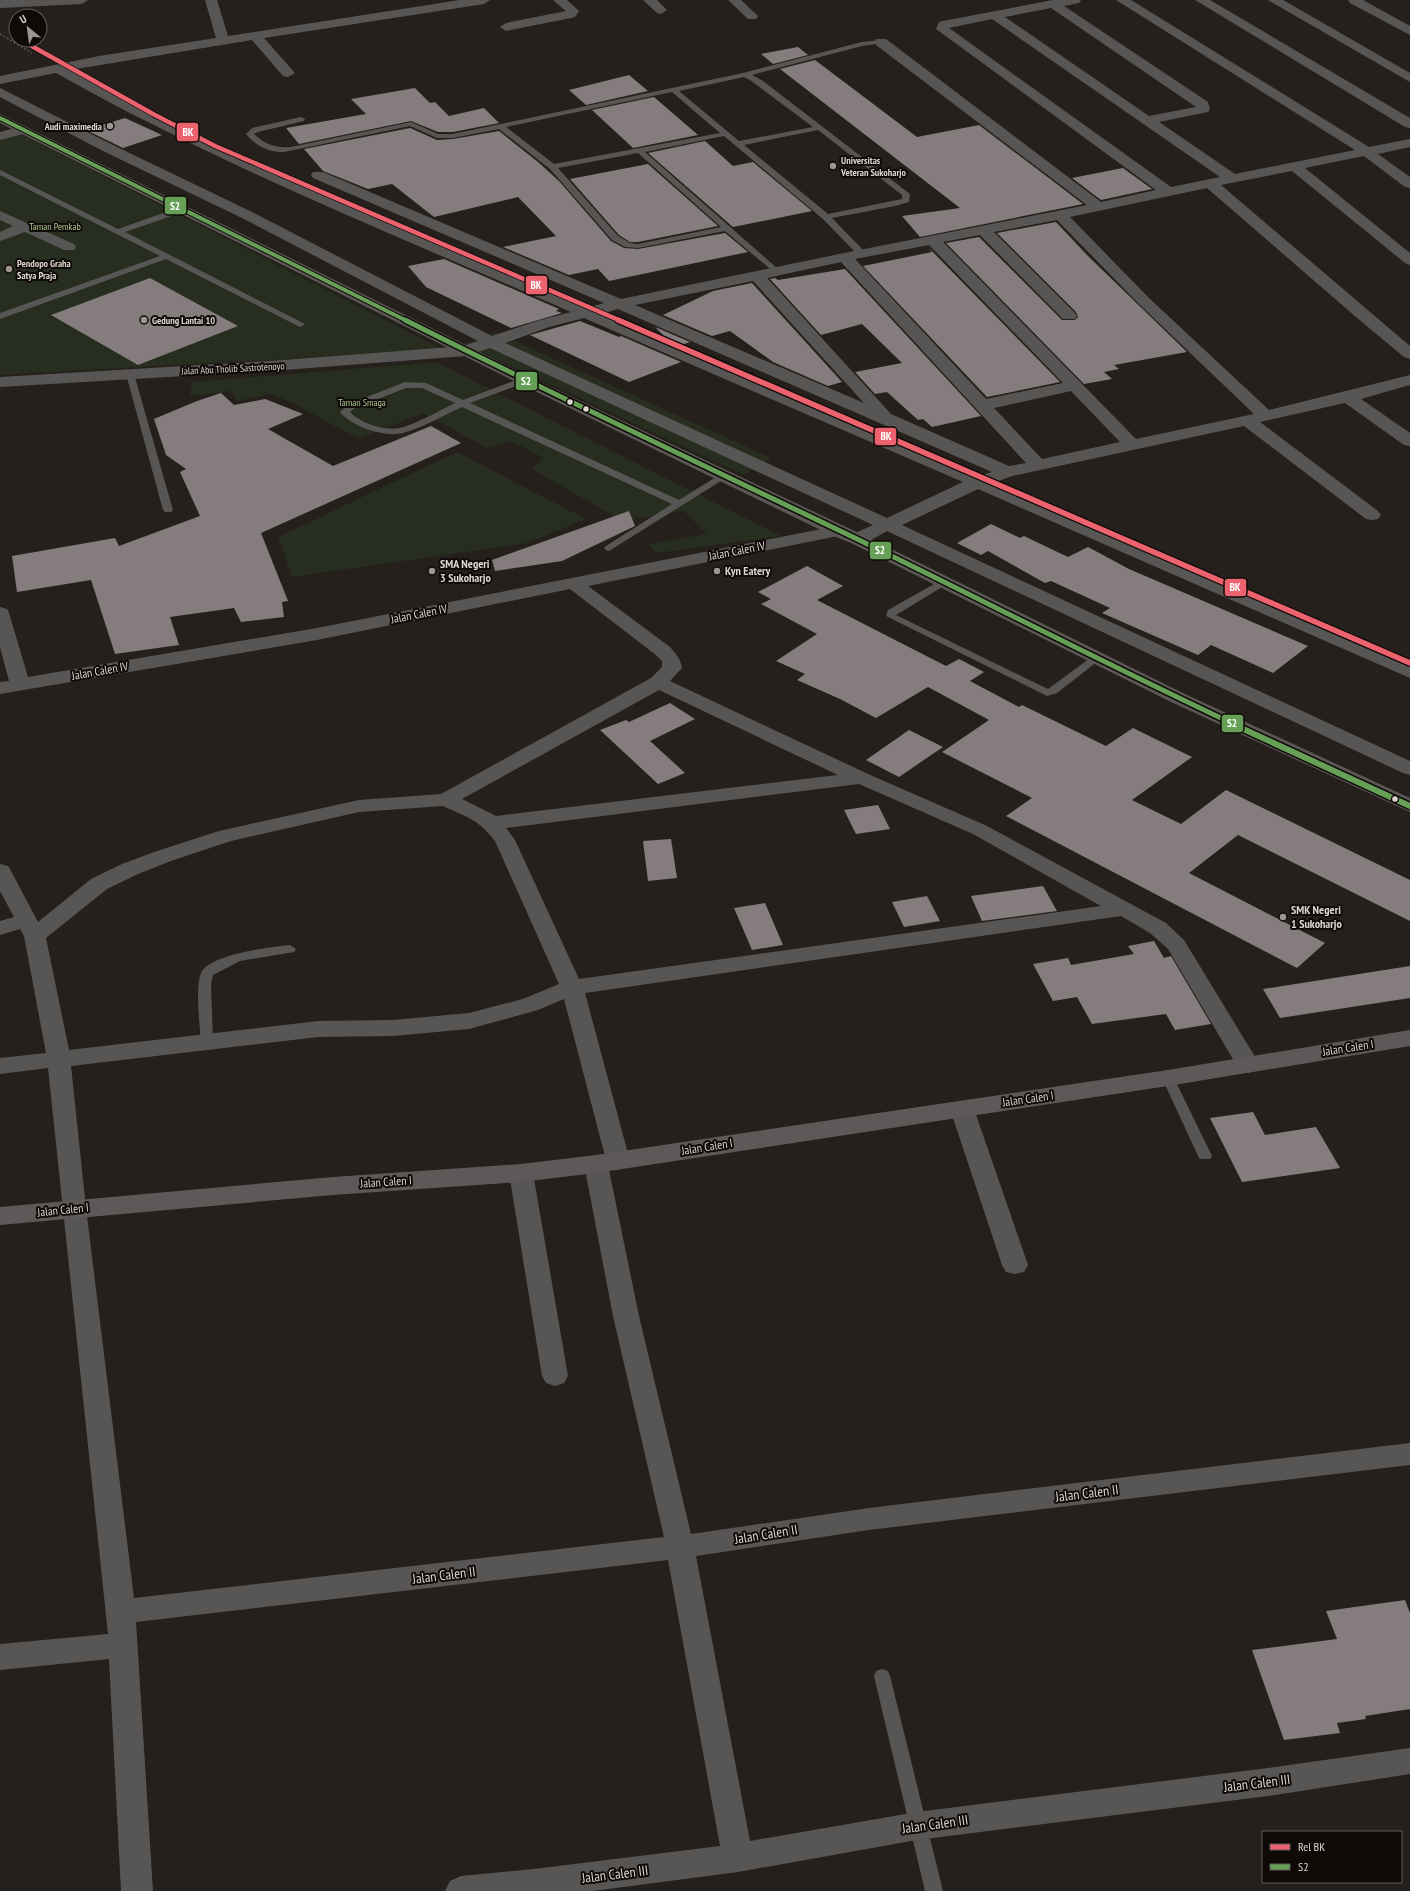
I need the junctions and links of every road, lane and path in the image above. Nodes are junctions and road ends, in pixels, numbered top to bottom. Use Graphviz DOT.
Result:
graph roads {
  1 [pos="82,0"];
  2 [pos="210,0"];
  3 [pos="484,0"];
  4 [pos="559,0"];
  5 [pos="649,0"];
  6 [pos="734,0"];
  7 [pos="1075,0"];
  8 [pos="1122,0"];
  9 [pos="1201,0"];
  10 [pos="1274,0"];
  11 [pos="1354,0"];
  12 [pos="453,2"];
  13 [pos="0,4"];
  14 [pos="1053,4"];
  15 [pos="661,10"];
  16 [pos="752,16"];
  17 [pos="995,16"];
  18 [pos="506,27"];
  19 [pos="1410,31"];
  20 [pos="0,34"];
  21 [pos="255,35"];
  22 [pos="223,40"];
  23 [pos="881,42"];
  24 [pos="58,68"];
  25 [pos="288,72"];
  26 [pos="744,75"];
  27 [pos="1410,78"];
  28 [pos="0,80"];
  29 [pos="672,89"];
  30 [pos="0,92"];
  31 [pos="0,118"];
  32 [pos="301,119"];
  33 [pos="1149,120"];
  34 [pos="1410,124"];
  35 [pos="500,126"];
  36 [pos="819,128"];
  37 [pos="22,130"];
  38 [pos="725,134"];
  39 [pos="0,136"];
  40 [pos="737,144"];
  41 [pos="1410,144"];
  42 [pos="640,151"];
  43 [pos="1366,151"];
  44 [pos="553,167"];
  45 [pos="1295,167"];
  46 [pos="0,172"];
  47 [pos="318,175"];
  48 [pos="1234,180"];
  49 [pos="1211,184"];
  50 [pos="1410,184"];
  51 [pos="1168,192"];
  52 [pos="1099,207"];
  53 [pos="183,209"];
  54 [pos="0,214"];
  55 [pos="1060,216"];
  56 [pos="826,218"];
  57 [pos="24,227"];
  58 [pos="727,228"];
  59 [pos="983,230"];
  60 [pos="116,232"];
  61 [pos="0,236"];
  62 [pos="933,240"];
  63 [pos="69,248"];
  64 [pos="861,253"];
  65 [pos="165,257"];
  66 [pos="844,257"];
  67 [pos="1410,260"];
  68 [pos="775,271"];
  69 [pos="757,276"];
  70 [pos="619,304"];
  71 [pos="584,312"];
  72 [pos="0,316"];
  73 [pos="1068,316"];
  74 [pos="301,324"];
  75 [pos="493,343"];
  76 [pos="466,351"];
  77 [pos="1410,354"];
  78 [pos="130,374"];
  79 [pos="524,380"];
  80 [pos="1410,380"];
  81 [pos="0,382"];
  82 [pos="1073,386"];
  83 [pos="1348,397"];
  84 [pos="463,403"];
  85 [pos="983,405"];
  86 [pos="1266,416"];
  87 [pos="888,419"];
  88 [pos="1247,420"];
  89 [pos="1410,441"];
  90 [pos="1132,445"];
  91 [pos="1039,466"];
  92 [pos="1007,472"];
  93 [pos="724,476"];
  94 [pos="978,482"];
  95 [pos="678,504"];
  96 [pos="168,510"];
  97 [pos="1372,515"];
  98 [pos="888,525"];
  99 [pos="837,531"];
  100 [pos="857,539"];
  101 [pos="608,548"];
  102 [pos="942,582"];
  103 [pos="573,583"];
  104 [pos="0,613"];
  105 [pos="1410,654"];
  106 [pos="1097,658"];
  107 [pos="1402,668"];
  108 [pos="658,682"];
  109 [pos="20,684"];
  110 [pos="0,688"];
  111 [pos="1410,769"];
  112 [pos="861,778"];
  113 [pos="446,800"];
  114 [pos="1410,806"];
  115 [pos="492,823"];
  116 [pos="0,871"];
  117 [pos="1125,909"];
  118 [pos="0,928"];
  119 [pos="31,928"];
  120 [pos="290,949"];
  121 [pos="572,987"];
  122 [pos="1410,1038"];
  123 [pos="206,1043"];
  124 [pos="59,1059"];
  125 [pos="1248,1065"];
  126 [pos="0,1066"];
  127 [pos="1168,1078"];
  128 [pos="962,1109"];
  129 [pos="1205,1156"];
  130 [pos="607,1162"];
  131 [pos="521,1174"];
  132 [pos="74,1208"];
  133 [pos="0,1216"];
  134 [pos="1015,1265"];
  135 [pos="555,1376"];
  136 [pos="1410,1454"];
  137 [pos="680,1547"];
  138 [pos="121,1612"];
  139 [pos="122,1645"];
  140 [pos="0,1657"];
  141 [pos="882,1676"];
  142 [pos="1410,1762"];
  143 [pos="917,1826"];
  144 [pos="738,1858"];
  145 [pos="534,1888"];
  146 [pos="136,1891"];
  147 [pos="461,1891"];
  148 [pos="934,1891"];
  1 -- 13 [label="street"];
  2 -- 22 [label="street"];
  3 -- 12 [label="street"];
  4 -- 18 [label="street"];
  5 -- 15 [label="street"];
  6 -- 16 [label="street"];
  7 -- 14 [label="street"];
  8 -- 43 [label="street"];
  9 -- 34 [label="street"];
  10 -- 27 [label="street"];
  11 -- 19 [label="street"];
  12 -- 21 [label="street"];
  14 -- 17 [label="street"];
  14 -- 33 [label="street"];
  17 -- 33 [label="street"];
  17 -- 51 [label="street"];
  20 -- 24 [label="path"];
  21 -- 22 [label="street"];
  21 -- 25 [label="street"];
  22 -- 24 [label="street"];
  23 -- 26 [label="lane"];
  23 -- 52 [label="street"];
  24 -- 28 [label="street"];
  24 -- 71 [label="street"];
  26 -- 29 [label="lane"];
  26 -- 36 [label="lane"];
  29 -- 35 [label="lane"];
  29 -- 38 [label="lane"];
  30 -- 75 [label="street"];
  31 -- 37 [label="main road"];
  32 -- 35 [label="lane"];
  33 -- 48 [label="street"];
  35 -- 44 [label="lane"];
  36 -- 40 [label="lane"];
  36 -- 56 [label="lane"];
  37 -- 39 [label="street"];
  37 -- 53 [label="main road"];
  38 -- 40 [label="lane"];
  38 -- 42 [label="lane"];
  40 -- 56 [label="lane"];
  41 -- 43 [label="street, Jalan Abu Tholib Sastrotenoyo"];
  42 -- 44 [label="lane"];
  42 -- 58 [label="lane"];
  43 -- 45 [label="street, Jalan Abu Tholib Sastrotenoyo"];
  43 -- 50 [label="street"];
  44 -- 58 [label="lane"];
  45 -- 48 [label="street, Jalan Abu Tholib Sastrotenoyo"];
  45 -- 67 [label="street"];
  46 -- 60 [label="lane"];
  47 -- 70 [label="street"];
  48 -- 49 [label="street, Jalan Abu Tholib Sastrotenoyo"];
  49 -- 51 [label="street, Jalan Abu Tholib Sastrotenoyo"];
  49 -- 77 [label="street"];
  51 -- 52 [label="street, Jalan Abu Tholib Sastrotenoyo"];
  52 -- 55 [label="street, Jalan Abu Tholib Sastrotenoyo"];
  53 -- 60 [label="lane"];
  53 -- 76 [label="main road"];
  54 -- 57 [label="street"];
  55 -- 59 [label="street, Jalan Abu Tholib Sastrotenoyo"];
  55 -- 86 [label="street"];
  56 -- 64 [label="lane"];
  57 -- 61 [label="street"];
  57 -- 63 [label="street"];
  58 -- 68 [label="lane"];
  59 -- 62 [label="street, Jalan Abu Tholib Sastrotenoyo"];
  59 -- 73 [label="street"];
  60 -- 65 [label="lane"];
  62 -- 64 [label="street, Jalan Abu Tholib Sastrotenoyo"];
  62 -- 82 [label="street"];
  64 -- 66 [label="street, Jalan Abu Tholib Sastrotenoyo"];
  65 -- 72 [label="lane"];
  65 -- 74 [label="lane"];
  66 -- 68 [label="street, Jalan Abu Tholib Sastrotenoyo"];
  66 -- 85 [label="street"];
  68 -- 69 [label="street, Jalan Abu Tholib Sastrotenoyo"];
  69 -- 70 [label="street, Jalan Abu Tholib Sastrotenoyo"];
  69 -- 87 [label="street"];
  70 -- 71 [label="street, Jalan Abu Tholib Sastrotenoyo"];
  70 -- 87 [label="street"];
  71 -- 75 [label="street, Jalan Abu Tholib Sastrotenoyo"];
  71 -- 94 [label="street"];
  75 -- 76 [label="street, Jalan Abu Tholib Sastrotenoyo"];
  75 -- 98 [label="street"];
  76 -- 78 [label="street, Jalan Abu Tholib Sastrotenoyo"];
  76 -- 79 [label="main road"];
  78 -- 81 [label="street, Jalan Abu Tholib Sastrotenoyo"];
  78 -- 96 [label="lane"];
  79 -- 84 [label="lane"];
  79 -- 93 [label="main road"];
  80 -- 83 [label="street"];
  82 -- 85 [label="street"];
  82 -- 90 [label="street"];
  83 -- 86 [label="street"];
  83 -- 89 [label="street"];
  84 -- 84 [label="lane"];
  84 -- 95 [label="lane"];
  85 -- 91 [label="street"];
  86 -- 88 [label="street"];
  87 -- 92 [label="street"];
  88 -- 90 [label="street"];
  88 -- 97 [label="street"];
  90 -- 91 [label="street"];
  91 -- 92 [label="street"];
  92 -- 94 [label="street"];
  93 -- 95 [label="lane"];
  93 -- 99 [label="main road"];
  94 -- 98 [label="street"];
  94 -- 107 [label="street"];
  95 -- 101 [label="lane"];
  98 -- 100 [label="street"];
  98 -- 111 [label="street"];
  99 -- 100 [label="main road"];
  99 -- 103 [label="street, Jalan Calen IV"];
  100 -- 102 [label="main road"];
  102 -- 106 [label="main road"];
  102 -- 106 [label="lane"];
  103 -- 108 [label="street"];
  103 -- 109 [label="street, Jalan Calen IV"];
  104 -- 109 [label="street"];
  105 -- 107 [label="street"];
  106 -- 114 [label="main road"];
  108 -- 112 [label="street"];
  108 -- 113 [label="street"];
  109 -- 110 [label="street, Jalan Calen IV"];
  112 -- 115 [label="street"];
  112 -- 117 [label="street"];
  113 -- 115 [label="street"];
  113 -- 119 [label="street"];
  115 -- 121 [label="street"];
  116 -- 119 [label="street"];
  117 -- 121 [label="street"];
  117 -- 125 [label="street"];
  118 -- 119 [label="street"];
  119 -- 124 [label="street"];
  120 -- 123 [label="lane"];
  121 -- 123 [label="street"];
  121 -- 130 [label="street"];
  122 -- 125 [label="street, Jalan Calen I"];
  123 -- 124 [label="street"];
  124 -- 126 [label="street"];
  124 -- 132 [label="street"];
  125 -- 127 [label="street, Jalan Calen I"];
  127 -- 128 [label="street, Jalan Calen I"];
  127 -- 129 [label="lane"];
  128 -- 130 [label="street, Jalan Calen I"];
  128 -- 134 [label="street"];
  130 -- 131 [label="street, Jalan Calen I"];
  130 -- 137 [label="street"];
  131 -- 132 [label="street, Jalan Calen I"];
  131 -- 135 [label="street"];
  132 -- 133 [label="street, Jalan Calen I"];
  132 -- 138 [label="street"];
  136 -- 137 [label="street, Jalan Calen II"];
  137 -- 138 [label="street, Jalan Calen II"];
  137 -- 144 [label="street"];
  138 -- 139 [label="street"];
  139 -- 140 [label="street"];
  139 -- 146 [label="street"];
  141 -- 143 [label="lane"];
  142 -- 143 [label="street, Jalan Calen III"];
  143 -- 144 [label="street, Jalan Calen III"];
  143 -- 148 [label="lane"];
  144 -- 145 [label="street, Jalan Calen III"];
  145 -- 147 [label="street, Jalan Calen III"];
}
